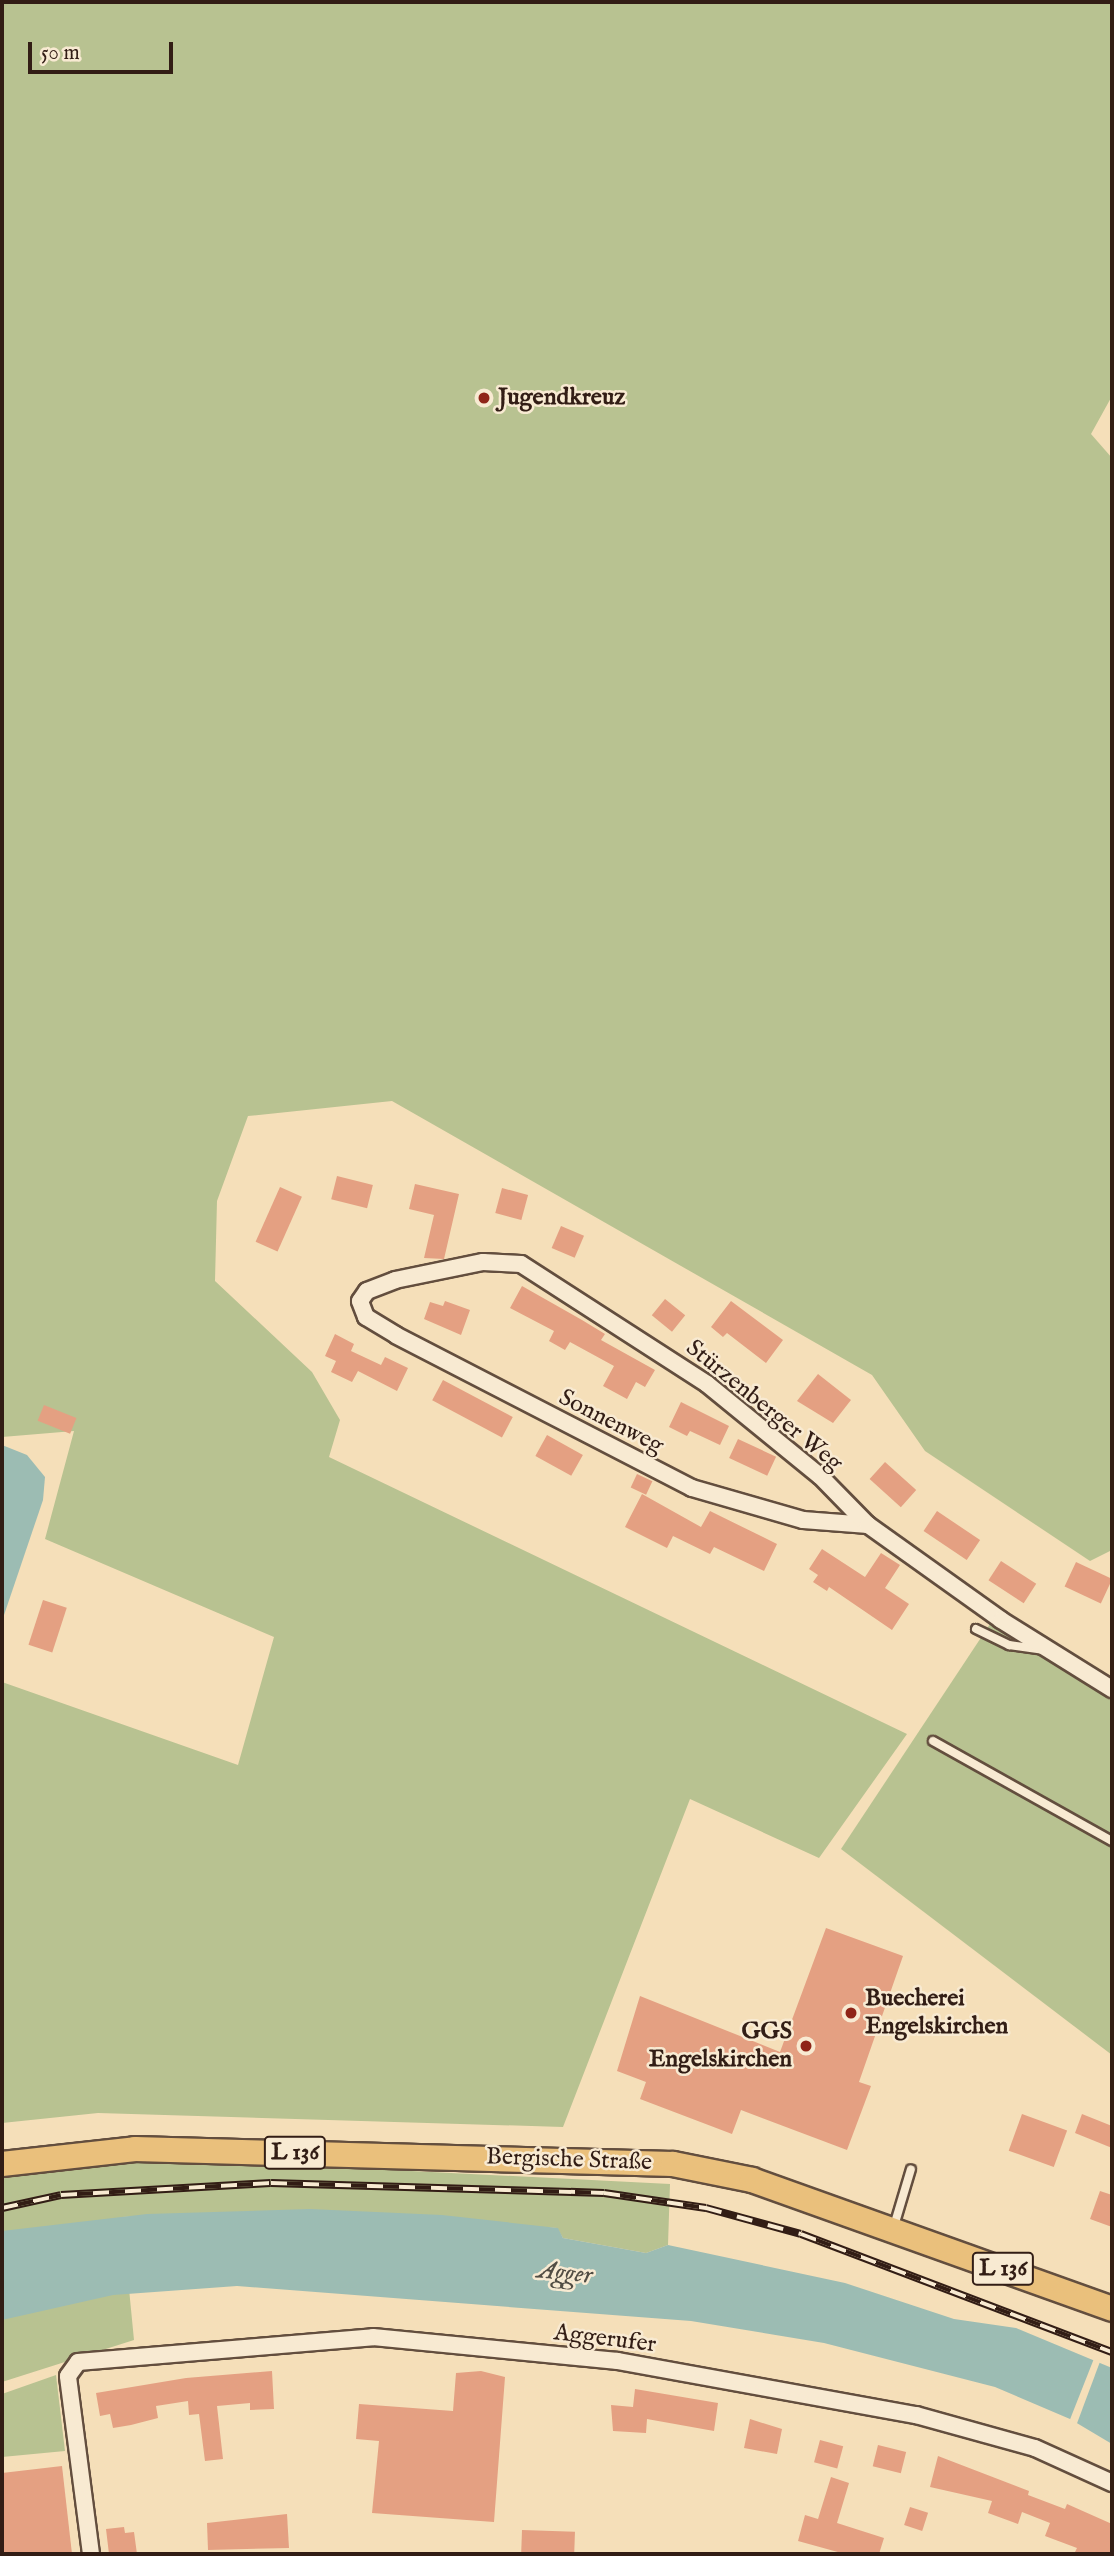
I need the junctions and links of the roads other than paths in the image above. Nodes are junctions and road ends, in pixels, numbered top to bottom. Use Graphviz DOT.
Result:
graph roads {
  1 [pos="360,1301"];
  2 [pos="868,1525"];
  3 [pos="976,1629"];
  4 [pos="1046,1651"];
  5 [pos="1112,1689"];
  6 [pos="933,1741"];
  7 [pos="1112,1842"];
  8 [pos="2,2164"];
  9 [pos="911,2169"];
  10 [pos="893,2229"];
  11 [pos="1112,2309"];
  12 [pos="1112,2483"];
  13 [pos="91,2554"];
  1 -- 2 [label="street, Sonnenweg"];
  1 -- 2 [label="street, Stürzenberger Weg"];
  2 -- 4 [label="street, Stürzenberger Weg"];
  3 -- 4 [label="lane"];
  4 -- 5 [label="street, Stürzenberger Weg"];
  6 -- 7 [label="lane"];
  8 -- 10 [label="main road, Bergische Straße / L 136"];
  9 -- 10 [label="lane"];
  10 -- 11 [label="main road, Bergische Straße / L 136"];
  12 -- 13 [label="street, Aggerufer"];
}
